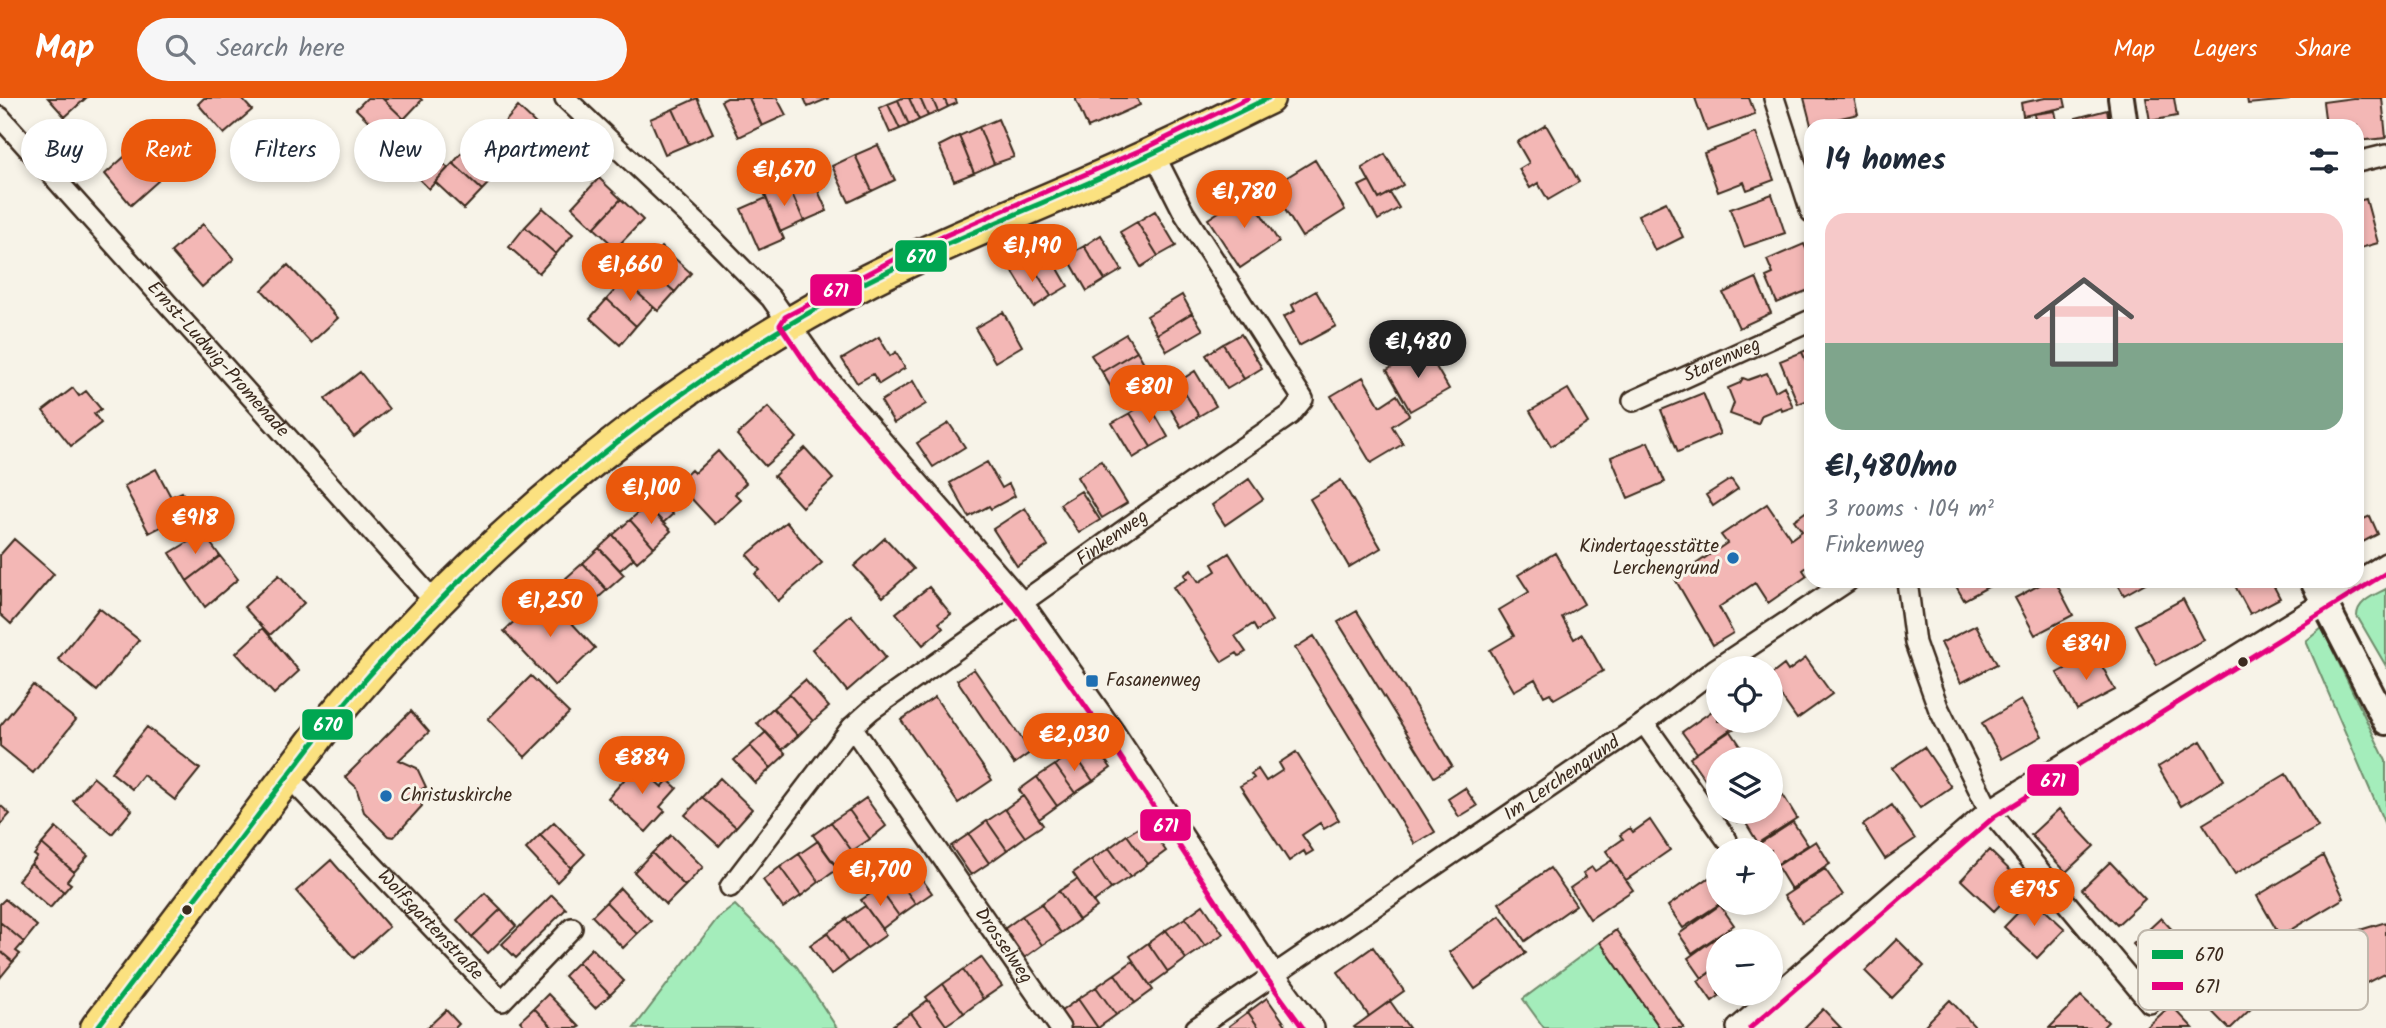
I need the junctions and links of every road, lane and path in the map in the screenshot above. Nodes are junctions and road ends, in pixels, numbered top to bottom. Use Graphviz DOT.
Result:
graph roads {
  1 [pos="565,98"];
  2 [pos="1268,98"];
  3 [pos="1773,98"];
  4 [pos="2121,98"];
  5 [pos="0,117"];
  6 [pos="2123,119"];
  7 [pos="1154,153"];
  8 [pos="2386,155"];
  9 [pos="2364,160"];
  10 [pos="1804,191"];
  11 [pos="1804,323"];
  12 [pos="789,325"];
  13 [pos="1633,401"];
  14 [pos="2386,563"];
  15 [pos="2364,572"];
  16 [pos="1837,588"];
  17 [pos="1908,588"];
  18 [pos="2318,592"];
  19 [pos="435,602"];
  20 [pos="1023,603"];
  21 [pos="2386,722"];
  22 [pos="1644,723"];
  23 [pos="852,727"];
  24 [pos="288,776"];
  25 [pos="1989,810"];
  26 [pos="1726,838"];
  27 [pos="730,887"];
  28 [pos="572,928"];
  29 [pos="1275,975"];
  30 [pos="2138,989"];
  31 [pos="1746,1025"];
  32 [pos="97,1028"];
  33 [pos="1060,1028"];
  34 [pos="1196,1028"];
  35 [pos="1314,1028"];
  1 -- 12 [label="street"];
  2 -- 7 [label="main road"];
  3 -- 10 [label="street"];
  4 -- 6 [label="street"];
  5 -- 19 [label="street, Ernst-Ludwig-Promenade"];
  7 -- 12 [label="main road"];
  7 -- 20 [label="street, Finkenweg"];
  8 -- 9 [label="street"];
  11 -- 13 [label="street, Starenweg"];
  12 -- 19 [label="main road"];
  12 -- 20 [label="street"];
  14 -- 15 [label="street"];
  16 -- 22 [label="street, Im Lerchengrund"];
  17 -- 25 [label="street"];
  18 -- 21 [label="street"];
  18 -- 25 [label="street"];
  19 -- 24 [label="main road"];
  20 -- 23 [label="street, Finkenweg"];
  20 -- 29 [label="street"];
  22 -- 26 [label="street"];
  22 -- 29 [label="street, Im Lerchengrund"];
  23 -- 27 [label="street, Finkenweg"];
  23 -- 33 [label="street, Drosselweg"];
  24 -- 28 [label="street, Wolfsgartenstraße"];
  24 -- 32 [label="main road"];
  25 -- 30 [label="street"];
  25 -- 31 [label="street"];
  29 -- 34 [label="street, Im Lerchengrund"];
  29 -- 35 [label="street"];
}
